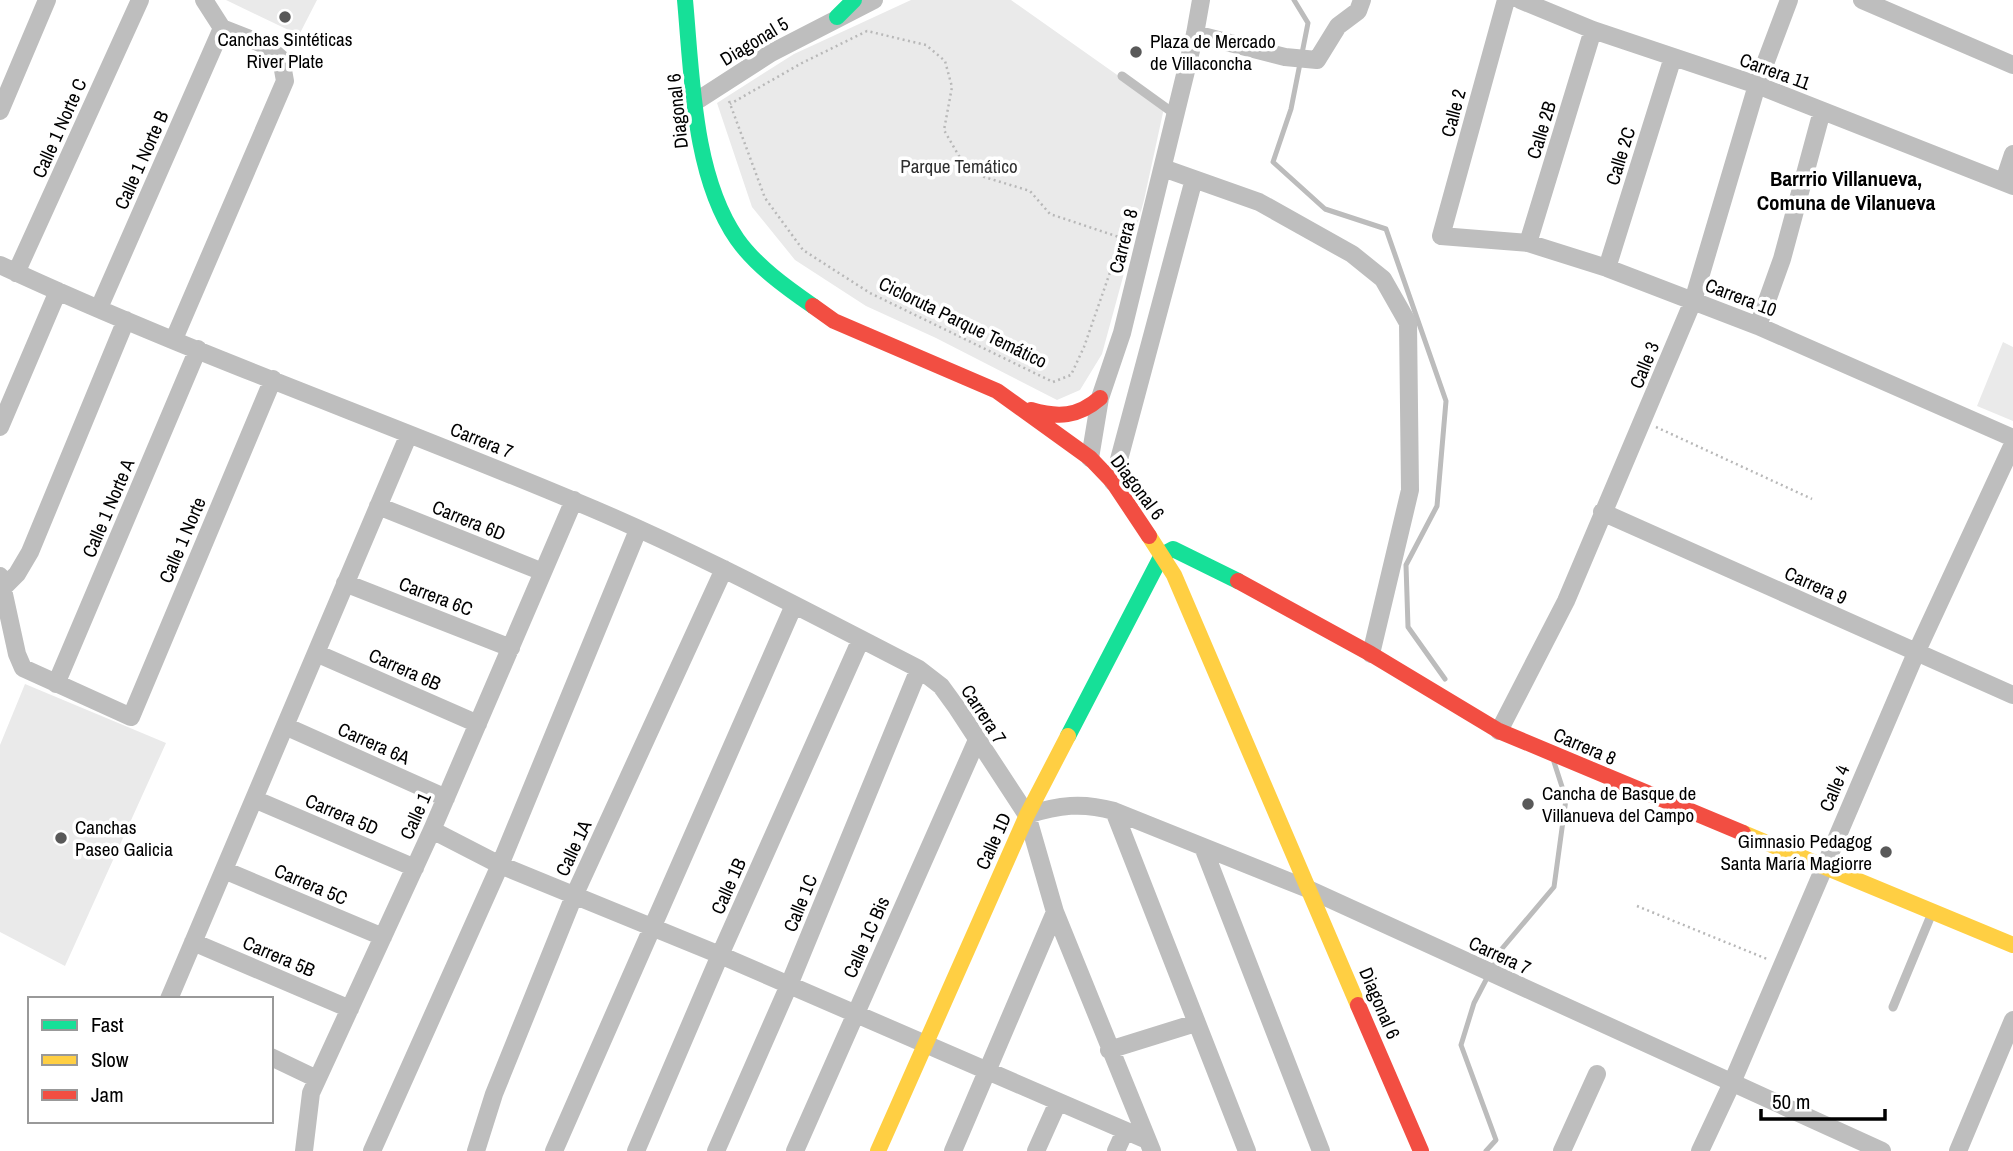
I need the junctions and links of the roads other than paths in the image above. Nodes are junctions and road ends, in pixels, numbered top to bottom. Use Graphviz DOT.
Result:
graph roads {
  1 [pos="47,0"];
  2 [pos="140,0"];
  3 [pos="204,0"];
  4 [pos="685,0"];
  5 [pos="854,0"];
  6 [pos="874,0"];
  7 [pos="1201,0"];
  8 [pos="1362,0"];
  9 [pos="1506,0"];
  10 [pos="1520,0"];
  11 [pos="1789,0"];
  12 [pos="1861,0"];
  13 [pos="837,17"];
  14 [pos="222,28"];
  15 [pos="1594,30"];
  16 [pos="1195,34"];
  17 [pos="1673,57"];
  18 [pos="2013,65"];
  19 [pos="1122,76"];
  20 [pos="1757,85"];
  21 [pos="695,102"];
  22 [pos="0,111"];
  23 [pos="1822,111"];
  24 [pos="1176,115"];
  25 [pos="2013,154"];
  26 [pos="1163,168"];
  27 [pos="1194,179"];
  28 [pos="2008,183"];
  29 [pos="1441,236"];
  30 [pos="1528,243"];
  31 [pos="1607,268"];
  32 [pos="8,269"];
  33 [pos="58,291"];
  34 [pos="1693,301"];
  35 [pos="99,308"];
  36 [pos="126,320"];
  37 [pos="1758,326"];
  38 [pos="174,339"];
  39 [pos="198,349"];
  40 [pos="273,379"];
  41 [pos="1100,398"];
  42 [pos="1020,407"];
  43 [pos="0,427"];
  44 [pos="409,434"];
  45 [pos="2013,438"];
  46 [pos="2013,444"];
  47 [pos="1090,458"];
  48 [pos="1113,482"];
  49 [pos="574,500"];
  50 [pos="378,506"];
  51 [pos="1602,512"];
  52 [pos="638,530"];
  53 [pos="1161,555"];
  54 [pos="724,569"];
  55 [pos="543,572"];
  56 [pos="1,582"];
  57 [pos="345,583"];
  58 [pos="794,605"];
  59 [pos="861,639"];
  60 [pos="511,648"];
  61 [pos="316,653"];
  62 [pos="1916,653"];
  63 [pos="1371,654"];
  64 [pos="919,669"];
  65 [pos="56,684"];
  66 [pos="2013,695"];
  67 [pos="478,724"];
  68 [pos="285,726"];
  69 [pos="1499,730"];
  70 [pos="977,740"];
  71 [pos="446,798"];
  72 [pos="254,799"];
  73 [pos="1114,811"];
  74 [pos="1027,815"];
  75 [pos="432,830"];
  76 [pos="1203,847"];
  77 [pos="500,865"];
  78 [pos="1823,865"];
  79 [pos="415,868"];
  80 [pos="224,870"];
  81 [pos="1308,890"];
  82 [pos="575,896"];
  83 [pos="1055,912"];
  84 [pos="1933,912"];
  85 [pos="650,926"];
  86 [pos="383,937"];
  87 [pos="193,942"];
  88 [pos="2013,945"];
  89 [pos="720,955"];
  90 [pos="789,985"];
  91 [pos="170,997"];
  92 [pos="1893,1007"];
  93 [pos="349,1009"];
  94 [pos="855,1014"];
  95 [pos="2013,1020"];
  96 [pos="1196,1023"];
  97 [pos="925,1044"];
  98 [pos="1109,1050"];
  99 [pos="273,1059"];
  100 [pos="988,1072"];
  101 [pos="1597,1074"];
  102 [pos="317,1079"];
  103 [pos="1731,1085"];
  104 [pos="1058,1102"];
  105 [pos="1125,1131"];
  106 [pos="1149,1146"];
  107 [pos="304,1151"];
  108 [pos="372,1151"];
  109 [pos="476,1151"];
  110 [pos="554,1151"];
  111 [pos="636,1151"];
  112 [pos="716,1151"];
  113 [pos="795,1151"];
  114 [pos="878,1151"];
  115 [pos="953,1151"];
  116 [pos="1037,1151"];
  117 [pos="1116,1151"];
  118 [pos="1247,1151"];
  119 [pos="1321,1151"];
  120 [pos="1421,1151"];
  121 [pos="1562,1151"];
  122 [pos="1700,1151"];
  123 [pos="1882,1151"];
  124 [pos="1958,1151"];
  1 -- 22 [label="street"];
  2 -- 32 [label="street, Calle 1 Norte C"];
  3 -- 14 [label="street"];
  4 -- 21 [label="main road, Diagonal 6"];
  5 -- 13 [label="main road"];
  6 -- 13 [label="street, Diagonal 5"];
  7 -- 16 [label="street"];
  8 -- 16 [label="street"];
  9 -- 29 [label="street, Calle 2"];
  10 -- 15 [label="street, Carrera 11"];
  11 -- 20 [label="street, Calle 3"];
  12 -- 18 [label="street"];
  13 -- 21 [label="street, Diagonal 5"];
  14 -- 35 [label="street, Calle 1 Norte B"];
  14 -- 38 [label="street"];
  15 -- 17 [label="street, Carrera 11"];
  15 -- 30 [label="street, Calle 2B"];
  16 -- 24 [label="street, Carrera 8"];
  17 -- 20 [label="street, Carrera 11"];
  17 -- 31 [label="street, Calle 2C"];
  19 -- 24 [label="lane"];
  20 -- 23 [label="street, Carrera 11"];
  20 -- 34 [label="street, Calle 3"];
  21 -- 42 [label="main road, Diagonal 6"];
  23 -- 28 [label="street, Carrera 11"];
  23 -- 37 [label="street"];
  24 -- 26 [label="street, Carrera 8"];
  25 -- 28 [label="street"];
  26 -- 27 [label="street"];
  26 -- 41 [label="street, Carrera 8"];
  27 -- 48 [label="street"];
  27 -- 63 [label="street"];
  29 -- 30 [label="street, Carrera 10"];
  30 -- 31 [label="street, Carrera 10"];
  31 -- 34 [label="street, Carrera 10"];
  32 -- 33 [label="street, Carrera 7"];
  33 -- 35 [label="street, Carrera 7"];
  33 -- 43 [label="street"];
  34 -- 37 [label="street, Carrera 10"];
  34 -- 51 [label="street, Calle 3"];
  35 -- 36 [label="street, Carrera 7"];
  36 -- 38 [label="street, Carrera 7"];
  36 -- 56 [label="street"];
  37 -- 45 [label="street, Carrera 10"];
  38 -- 39 [label="street, Carrera 7"];
  39 -- 40 [label="street, Carrera 7"];
  39 -- 65 [label="street, Calle 1 Norte A"];
  40 -- 44 [label="street, Carrera 7"];
  40 -- 65 [label="street, Calle 1 Norte"];
  41 -- 42 [label="main road"];
  41 -- 47 [label="street, Carrera 8"];
  42 -- 47 [label="main road, Diagonal 6"];
  44 -- 49 [label="street, Carrera 7"];
  44 -- 50 [label="street"];
  46 -- 62 [label="street, Calle 4"];
  47 -- 48 [label="main road, Diagonal 6"];
  48 -- 53 [label="main road, Diagonal 6"];
  49 -- 52 [label="street, Carrera 7"];
  49 -- 55 [label="street, Calle 1"];
  50 -- 55 [label="street, Carrera 6D"];
  50 -- 57 [label="street"];
  51 -- 62 [label="street, Carrera 9"];
  51 -- 69 [label="street, Calle 3"];
  52 -- 54 [label="street, Carrera 7"];
  52 -- 77 [label="street"];
  53 -- 63 [label="main road, Carrera 8"];
  53 -- 74 [label="main road, Calle 1D"];
  53 -- 81 [label="main road, Diagonal 6"];
  54 -- 58 [label="street, Carrera 7"];
  54 -- 82 [label="street, Calle 1A"];
  55 -- 60 [label="street, Calle 1"];
  56 -- 65 [label="street"];
  57 -- 60 [label="street, Carrera 6C"];
  57 -- 61 [label="street"];
  58 -- 59 [label="street, Carrera 7"];
  58 -- 85 [label="street"];
  59 -- 64 [label="street, Carrera 7"];
  59 -- 89 [label="street, Calle 1B"];
  60 -- 67 [label="street, Calle 1"];
  61 -- 67 [label="street, Carrera 6B"];
  61 -- 68 [label="street"];
  62 -- 66 [label="street, Carrera 9"];
  62 -- 78 [label="street, Calle 4"];
  63 -- 69 [label="main road, Carrera 8"];
  64 -- 70 [label="street, Carrera 7"];
  64 -- 90 [label="street, Calle 1C"];
  67 -- 71 [label="street, Calle 1"];
  68 -- 71 [label="street, Carrera 6A"];
  68 -- 72 [label="street"];
  69 -- 78 [label="main road, Carrera 8"];
  70 -- 74 [label="street, Carrera 7"];
  70 -- 94 [label="street, Calle 1C Bis"];
  71 -- 75 [label="street, Calle 1"];
  72 -- 79 [label="street, Carrera 5D"];
  72 -- 80 [label="street"];
  73 -- 74 [label="street, Carrera 7"];
  73 -- 76 [label="street, Carrera 7"];
  73 -- 96 [label="street"];
  74 -- 83 [label="street"];
  74 -- 97 [label="main road, Calle 1D"];
  75 -- 77 [label="street"];
  75 -- 79 [label="street, Calle 1"];
  76 -- 81 [label="street, Carrera 7"];
  76 -- 119 [label="street"];
  77 -- 82 [label="street"];
  77 -- 108 [label="street"];
  78 -- 84 [label="main road, Carrera 8"];
  78 -- 103 [label="street, Calle 4"];
  79 -- 86 [label="street, Calle 1"];
  80 -- 86 [label="street, Carrera 5C"];
  80 -- 87 [label="street"];
  81 -- 103 [label="street, Carrera 7"];
  81 -- 120 [label="main road, Diagonal 6"];
  82 -- 85 [label="street"];
  82 -- 109 [label="street, Calle 1A"];
  83 -- 98 [label="street"];
  83 -- 100 [label="street"];
  84 -- 88 [label="main road, Carrera 8"];
  84 -- 92 [label="lane"];
  85 -- 89 [label="street"];
  85 -- 110 [label="street"];
  86 -- 93 [label="street, Calle 1"];
  87 -- 91 [label="street"];
  87 -- 93 [label="street, Carrera 5B"];
  89 -- 90 [label="street"];
  89 -- 111 [label="street, Calle 1B"];
  90 -- 94 [label="street"];
  90 -- 112 [label="street, Calle 1C"];
  93 -- 102 [label="street, Calle 1"];
  94 -- 97 [label="street"];
  94 -- 113 [label="street, Calle 1C Bis"];
  95 -- 124 [label="street"];
  96 -- 98 [label="street"];
  96 -- 118 [label="street"];
  97 -- 100 [label="street"];
  97 -- 114 [label="main road, Calle 1D"];
  98 -- 106 [label="street"];
  99 -- 102 [label="street"];
  100 -- 104 [label="street"];
  100 -- 115 [label="street"];
  101 -- 121 [label="street"];
  102 -- 107 [label="street, Calle 1"];
  103 -- 122 [label="street, Calle 4"];
  103 -- 123 [label="street, Carrera 7"];
  104 -- 105 [label="street"];
  104 -- 116 [label="street"];
  105 -- 106 [label="street"];
  105 -- 117 [label="street"];
}
